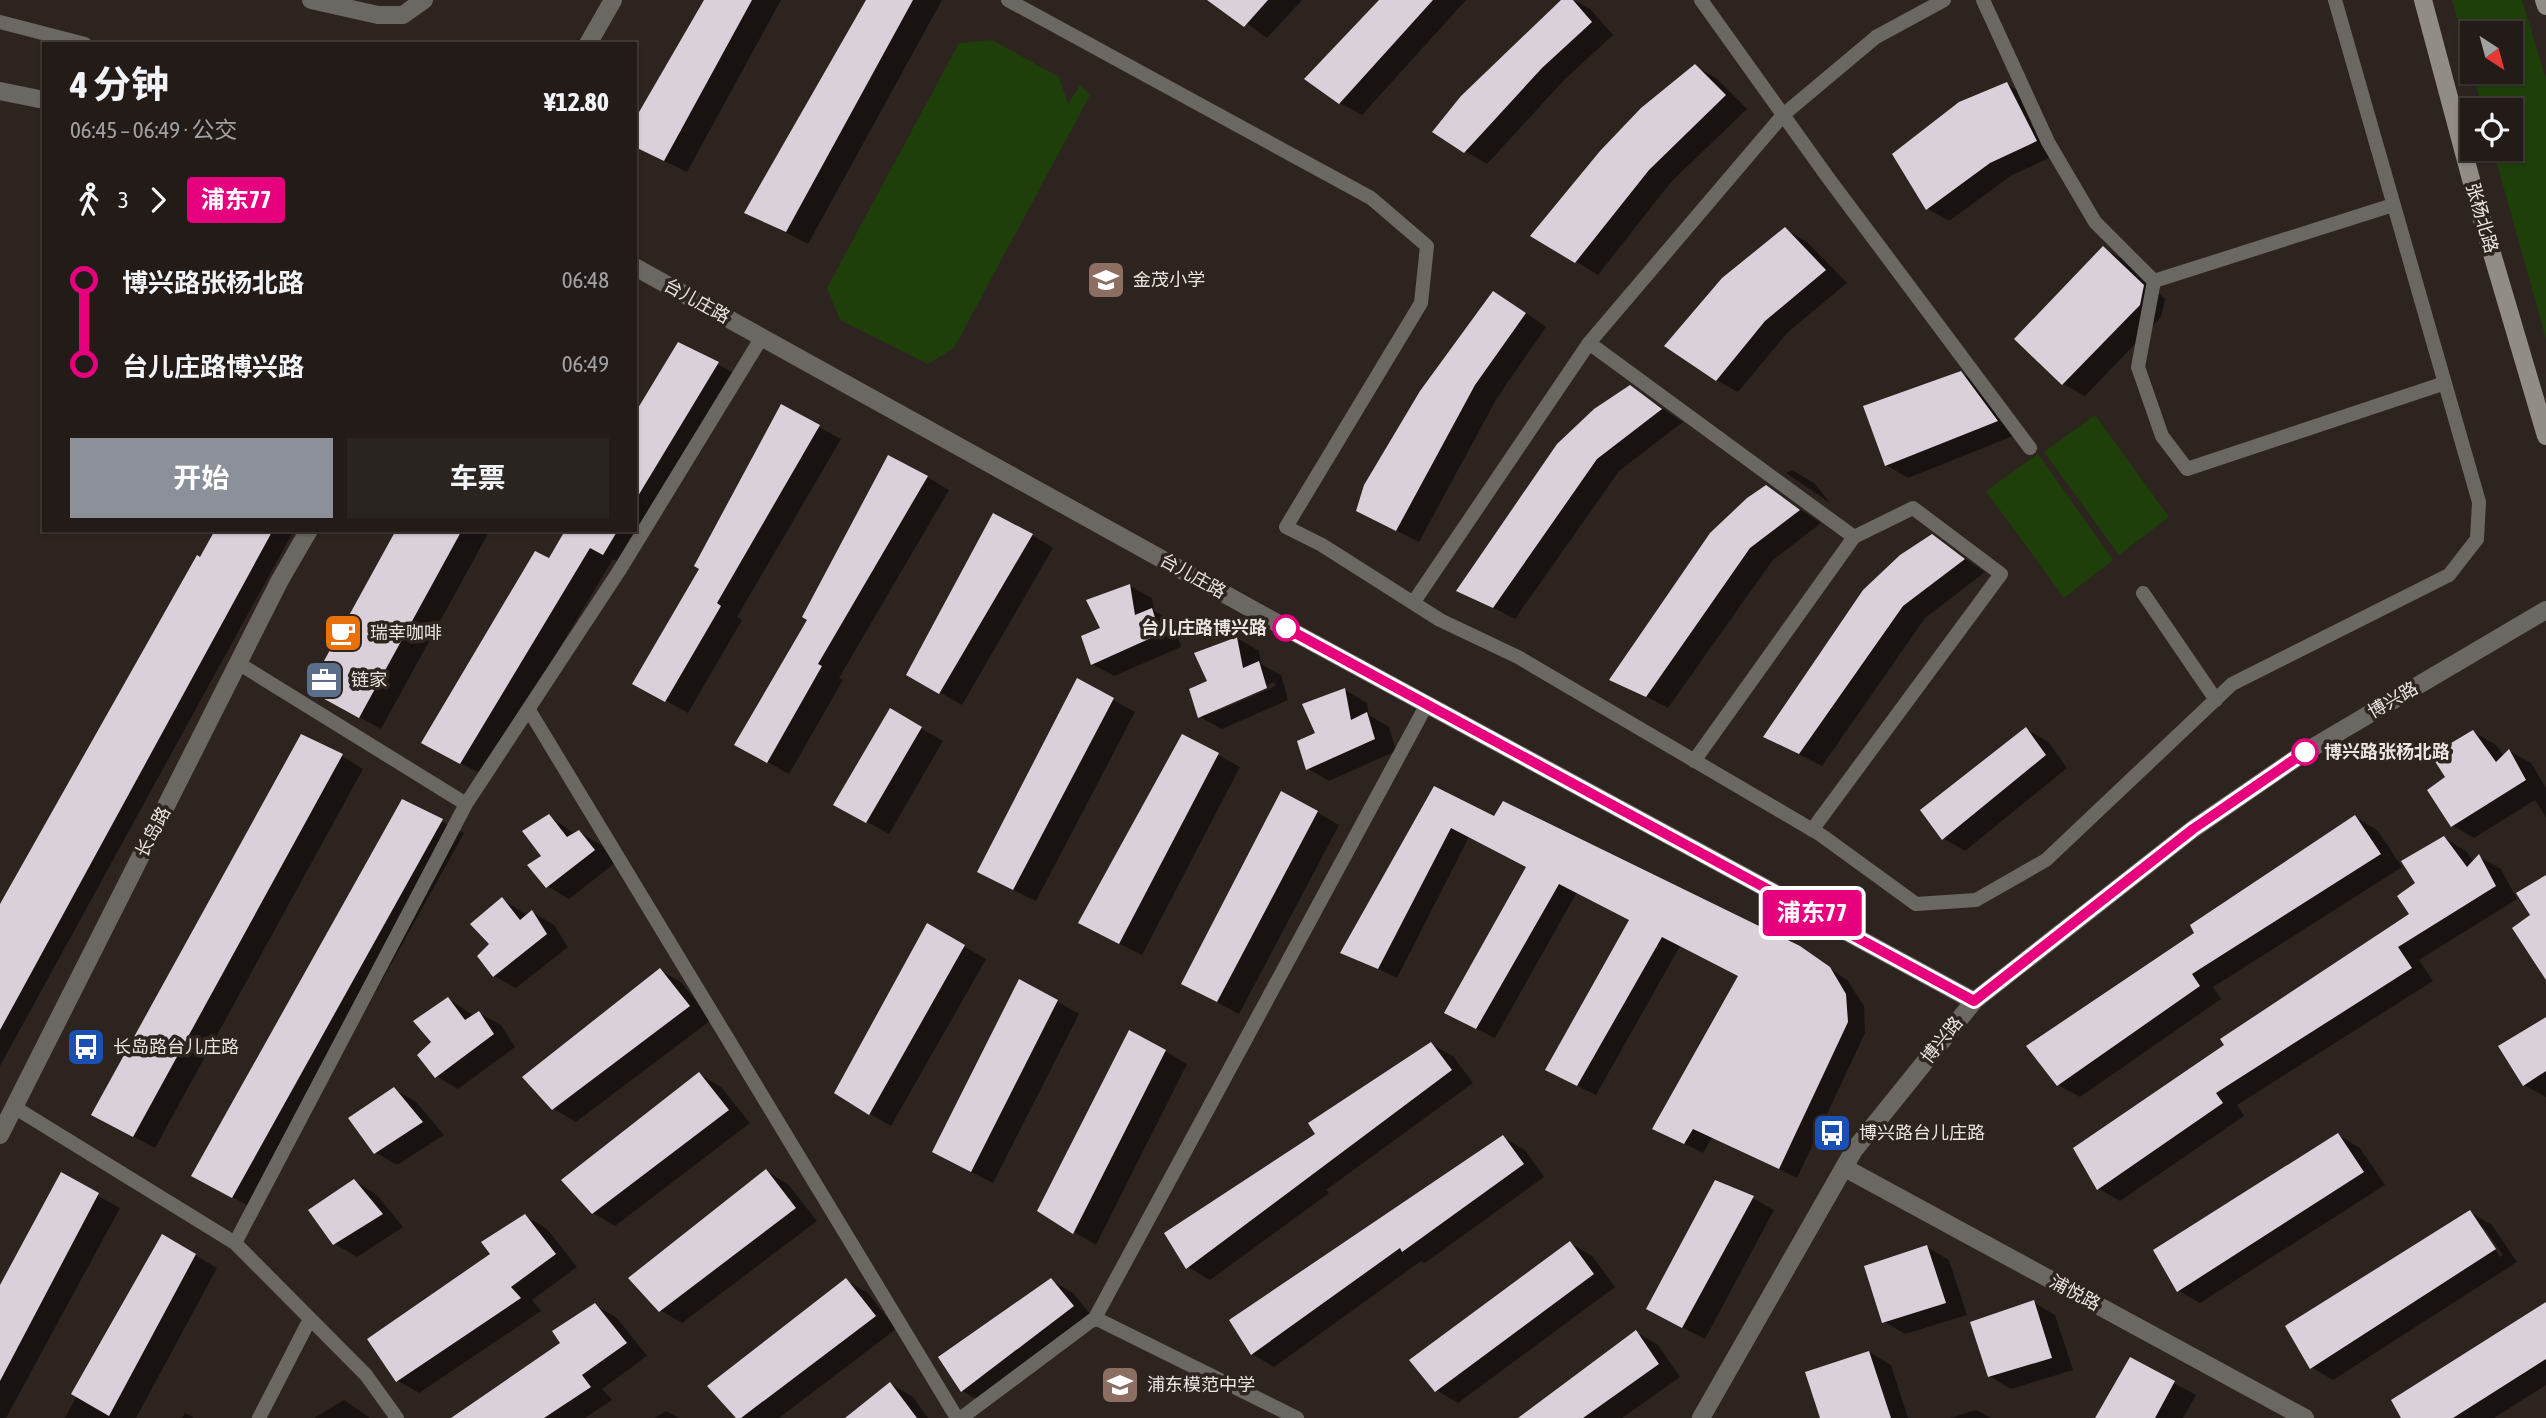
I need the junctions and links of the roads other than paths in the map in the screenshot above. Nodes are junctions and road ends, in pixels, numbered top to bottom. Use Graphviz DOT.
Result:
graph roads {
  1 [pos="311,0"];
  2 [pos="424,0"];
  3 [pos="613,0"];
  4 [pos="1008,0"];
  5 [pos="1702,0"];
  6 [pos="1944,0"];
  7 [pos="1983,0"];
  8 [pos="2335,0"];
  9 [pos="2423,0"];
  10 [pos="2544,0"];
  11 [pos="2546,6"];
  12 [pos="0,22"];
  13 [pos="77,42"];
  14 [pos="589,42"];
  15 [pos="0,91"];
  16 [pos="42,100"];
  17 [pos="1783,115"];
  18 [pos="2393,205"];
  19 [pos="637,268"];
  20 [pos="2154,281"];
  21 [pos="762,337"];
  22 [pos="1589,343"];
  23 [pos="2445,383"];
  24 [pos="2546,436"];
  25 [pos="2031,448"];
  26 [pos="308,532"];
  27 [pos="1854,537"];
  28 [pos="2143,593"];
  29 [pos="1413,603"];
  30 [pos="2546,610"];
  31 [pos="238,663"];
  32 [pos="2216,700"];
  33 [pos="1427,704"];
  34 [pos="529,710"];
  35 [pos="1694,761"];
  36 [pos="466,804"];
  37 [pos="1812,830"];
  38 [pos="1974,1001"];
  39 [pos="14,1107"];
  40 [pos="0,1135"];
  41 [pos="1845,1168"];
  42 [pos="235,1243"];
  43 [pos="1095,1318"];
  44 [pos="310,1319"];
  45 [pos="258,1418"];
  46 [pos="397,1418"];
  47 [pos="959,1418"];
  48 [pos="1297,1418"];
  49 [pos="1701,1418"];
  50 [pos="2305,1418"];
  1 -- 2 [label="street"];
  3 -- 14 [label="street"];
  4 -- 29 [label="lane"];
  5 -- 17 [label="lane"];
  6 -- 17 [label="lane"];
  7 -- 20 [label="lane"];
  8 -- 18 [label="lane"];
  9 -- 24 [label="main road, 张杨北路"];
  10 -- 11 [label="main road"];
  12 -- 13 [label="lane"];
  15 -- 16 [label="street"];
  17 -- 22 [label="lane"];
  17 -- 25 [label="lane"];
  18 -- 20 [label="lane"];
  18 -- 23 [label="lane"];
  19 -- 21 [label="street, 台儿庄路"];
  20 -- 23 [label="lane"];
  21 -- 33 [label="street, 台儿庄路"];
  21 -- 34 [label="lane"];
  22 -- 27 [label="lane"];
  22 -- 29 [label="lane"];
  23 -- 32 [label="lane"];
  26 -- 31 [label="street, 长岛路"];
  27 -- 35 [label="lane"];
  27 -- 37 [label="lane"];
  28 -- 32 [label="lane"];
  29 -- 35 [label="lane"];
  30 -- 38 [label="street, 博兴路"];
  31 -- 36 [label="lane"];
  31 -- 39 [label="street, 长岛路"];
  32 -- 37 [label="lane"];
  33 -- 38 [label="street, 台儿庄路"];
  33 -- 43 [label="lane"];
  34 -- 36 [label="lane"];
  34 -- 47 [label="lane"];
  35 -- 37 [label="lane"];
  36 -- 42 [label="lane"];
  38 -- 41 [label="street, 博兴路"];
  39 -- 40 [label="street, 长岛路"];
  39 -- 42 [label="lane"];
  41 -- 49 [label="street, 博兴路"];
  41 -- 50 [label="street, 浦悦路"];
  42 -- 44 [label="lane"];
  43 -- 47 [label="lane"];
  43 -- 48 [label="lane"];
  44 -- 45 [label="lane"];
  44 -- 46 [label="lane"];
}
